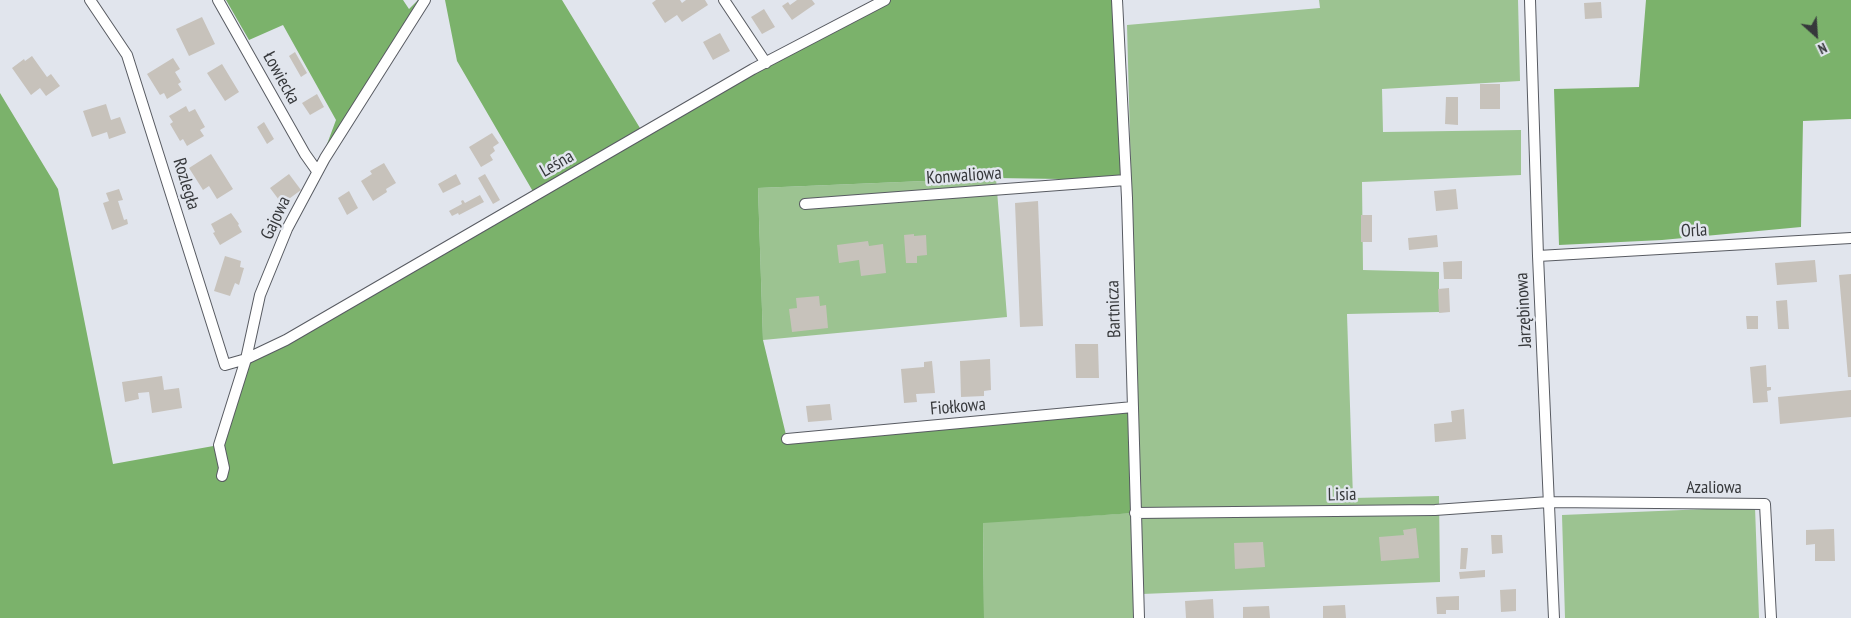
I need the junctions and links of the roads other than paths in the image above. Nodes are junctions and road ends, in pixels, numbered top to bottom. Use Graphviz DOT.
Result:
graph roads {
  1 [pos="90,0"];
  2 [pos="218,0"];
  3 [pos="425,0"];
  4 [pos="724,0"];
  5 [pos="885,0"];
  6 [pos="1117,0"];
  7 [pos="1530,0"];
  8 [pos="766,63"];
  9 [pos="317,171"];
  10 [pos="1126,180"];
  11 [pos="806,204"];
  12 [pos="1851,238"];
  13 [pos="1538,256"];
  14 [pos="246,359"];
  15 [pos="1133,407"];
  16 [pos="787,439"];
  17 [pos="222,476"];
  18 [pos="1549,502"];
  19 [pos="1135,513"];
  20 [pos="1139,618"];
  21 [pos="1554,618"];
  22 [pos="1771,618"];
  1 -- 14 [label="street, Rozległa"];
  2 -- 9 [label="street, Łowiecka"];
  3 -- 9 [label="street, Gajowa"];
  4 -- 8 [label="street"];
  5 -- 8 [label="street, Leśna"];
  6 -- 10 [label="street, Bartnicza"];
  7 -- 13 [label="street, Jarzębinowa"];
  8 -- 14 [label="street, Leśna"];
  9 -- 14 [label="street, Gajowa"];
  10 -- 11 [label="street, Konwaliowa"];
  10 -- 15 [label="street, Bartnicza"];
  12 -- 13 [label="street, Orla"];
  13 -- 18 [label="street, Jarzębinowa"];
  14 -- 17 [label="street, Gajowa"];
  15 -- 16 [label="street, Fiołkowa"];
  15 -- 19 [label="street, Bartnicza"];
  18 -- 19 [label="street, Lisia"];
  18 -- 21 [label="street, Jarzębinowa"];
  18 -- 22 [label="street, Azaliowa"];
  19 -- 20 [label="street, Bartnicza"];
}
